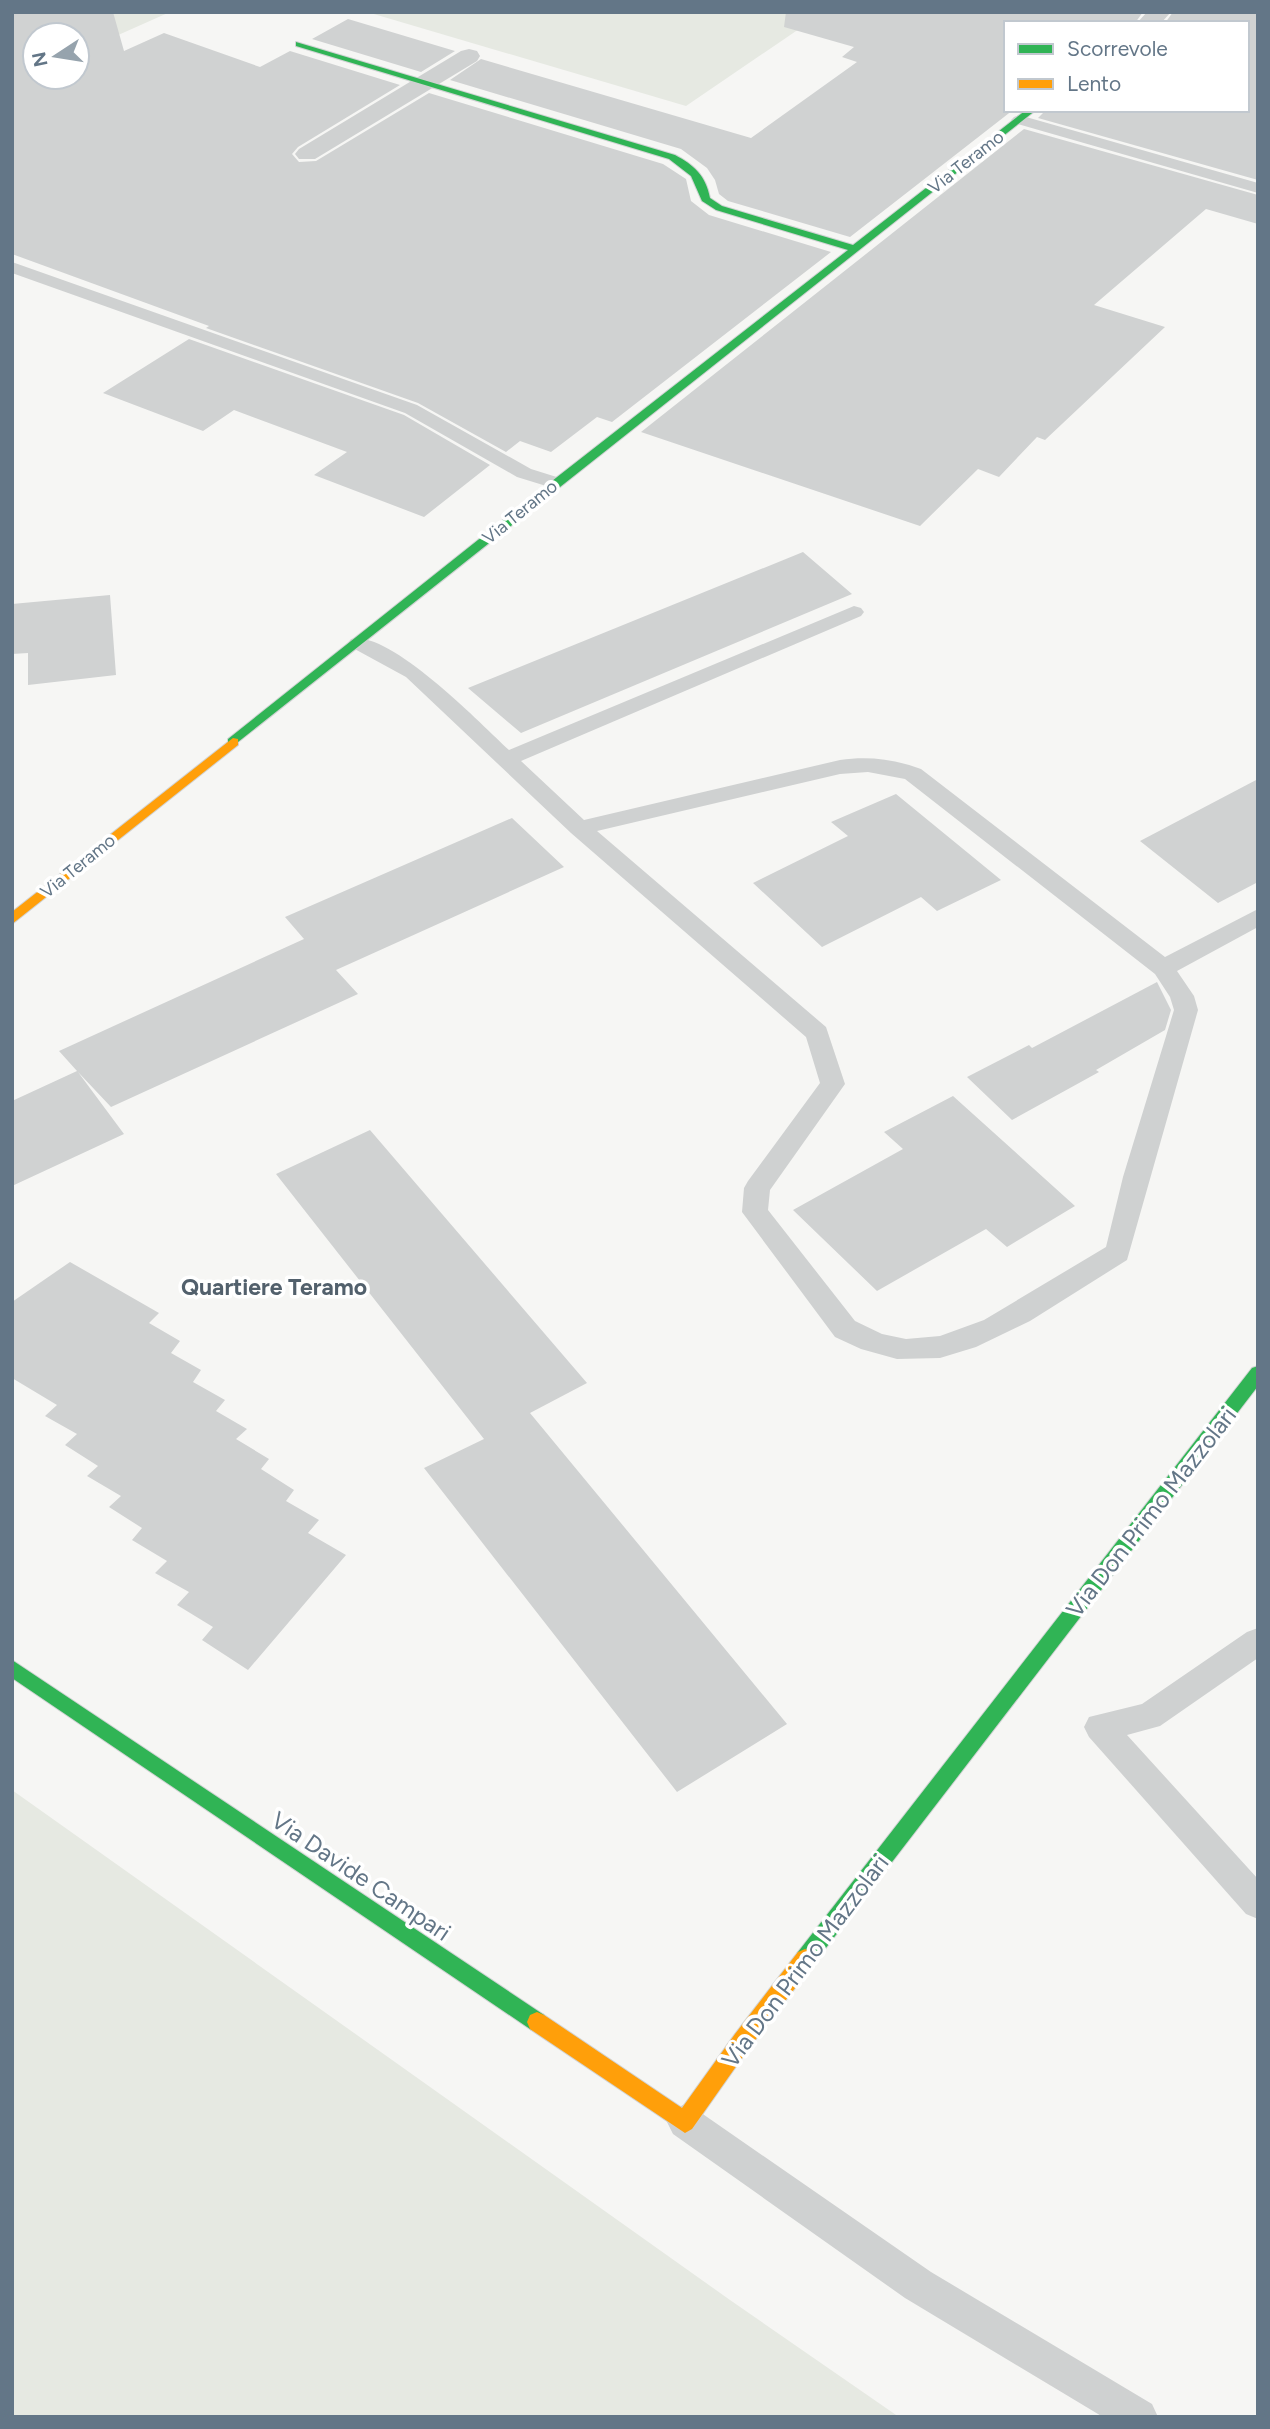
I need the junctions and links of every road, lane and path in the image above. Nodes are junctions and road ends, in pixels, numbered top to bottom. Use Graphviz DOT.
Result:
graph roads {
  1 [pos="299,44"];
  2 [pos="469,56"];
  3 [pos="424,82"];
  4 [pos="1026,115"];
  5 [pos="307,154"];
  6 [pos="1258,188"];
  7 [pos="856,249"];
  8 [pos="12,267"];
  9 [pos="556,483"];
  10 [pos="854,612"];
  11 [pos="358,643"];
  12 [pos="507,758"];
  13 [pos="579,828"];
  14 [pos="1258,917"];
  15 [pos="12,919"];
  16 [pos="1163,968"];
  17 [pos="1258,1373"];
  18 [pos="1258,1641"];
  19 [pos="12,1668"];
  20 [pos="1258,1902"];
  21 [pos="685,2122"];
  22 [pos="1139,2417"];
  1 -- 3 [label="street"];
  2 -- 3 [label="street"];
  3 -- 5 [label="street"];
  3 -- 7 [label="street"];
  4 -- 6 [label="lane"];
  4 -- 7 [label="street, Via Teramo"];
  7 -- 9 [label="street, Via Teramo"];
  8 -- 9 [label="lane"];
  9 -- 11 [label="street, Via Teramo"];
  10 -- 12 [label="lane"];
  11 -- 12 [label="lane"];
  11 -- 15 [label="street, Via Teramo"];
  12 -- 13 [label="lane"];
  13 -- 16 [label="lane"];
  13 -- 16 [label="lane"];
  14 -- 16 [label="lane"];
  17 -- 21 [label="street, Via Don Primo Mazzolari"];
  18 -- 20 [label="lane"];
  19 -- 21 [label="street, Via Davide Campari"];
  21 -- 22 [label="lane"];
}
